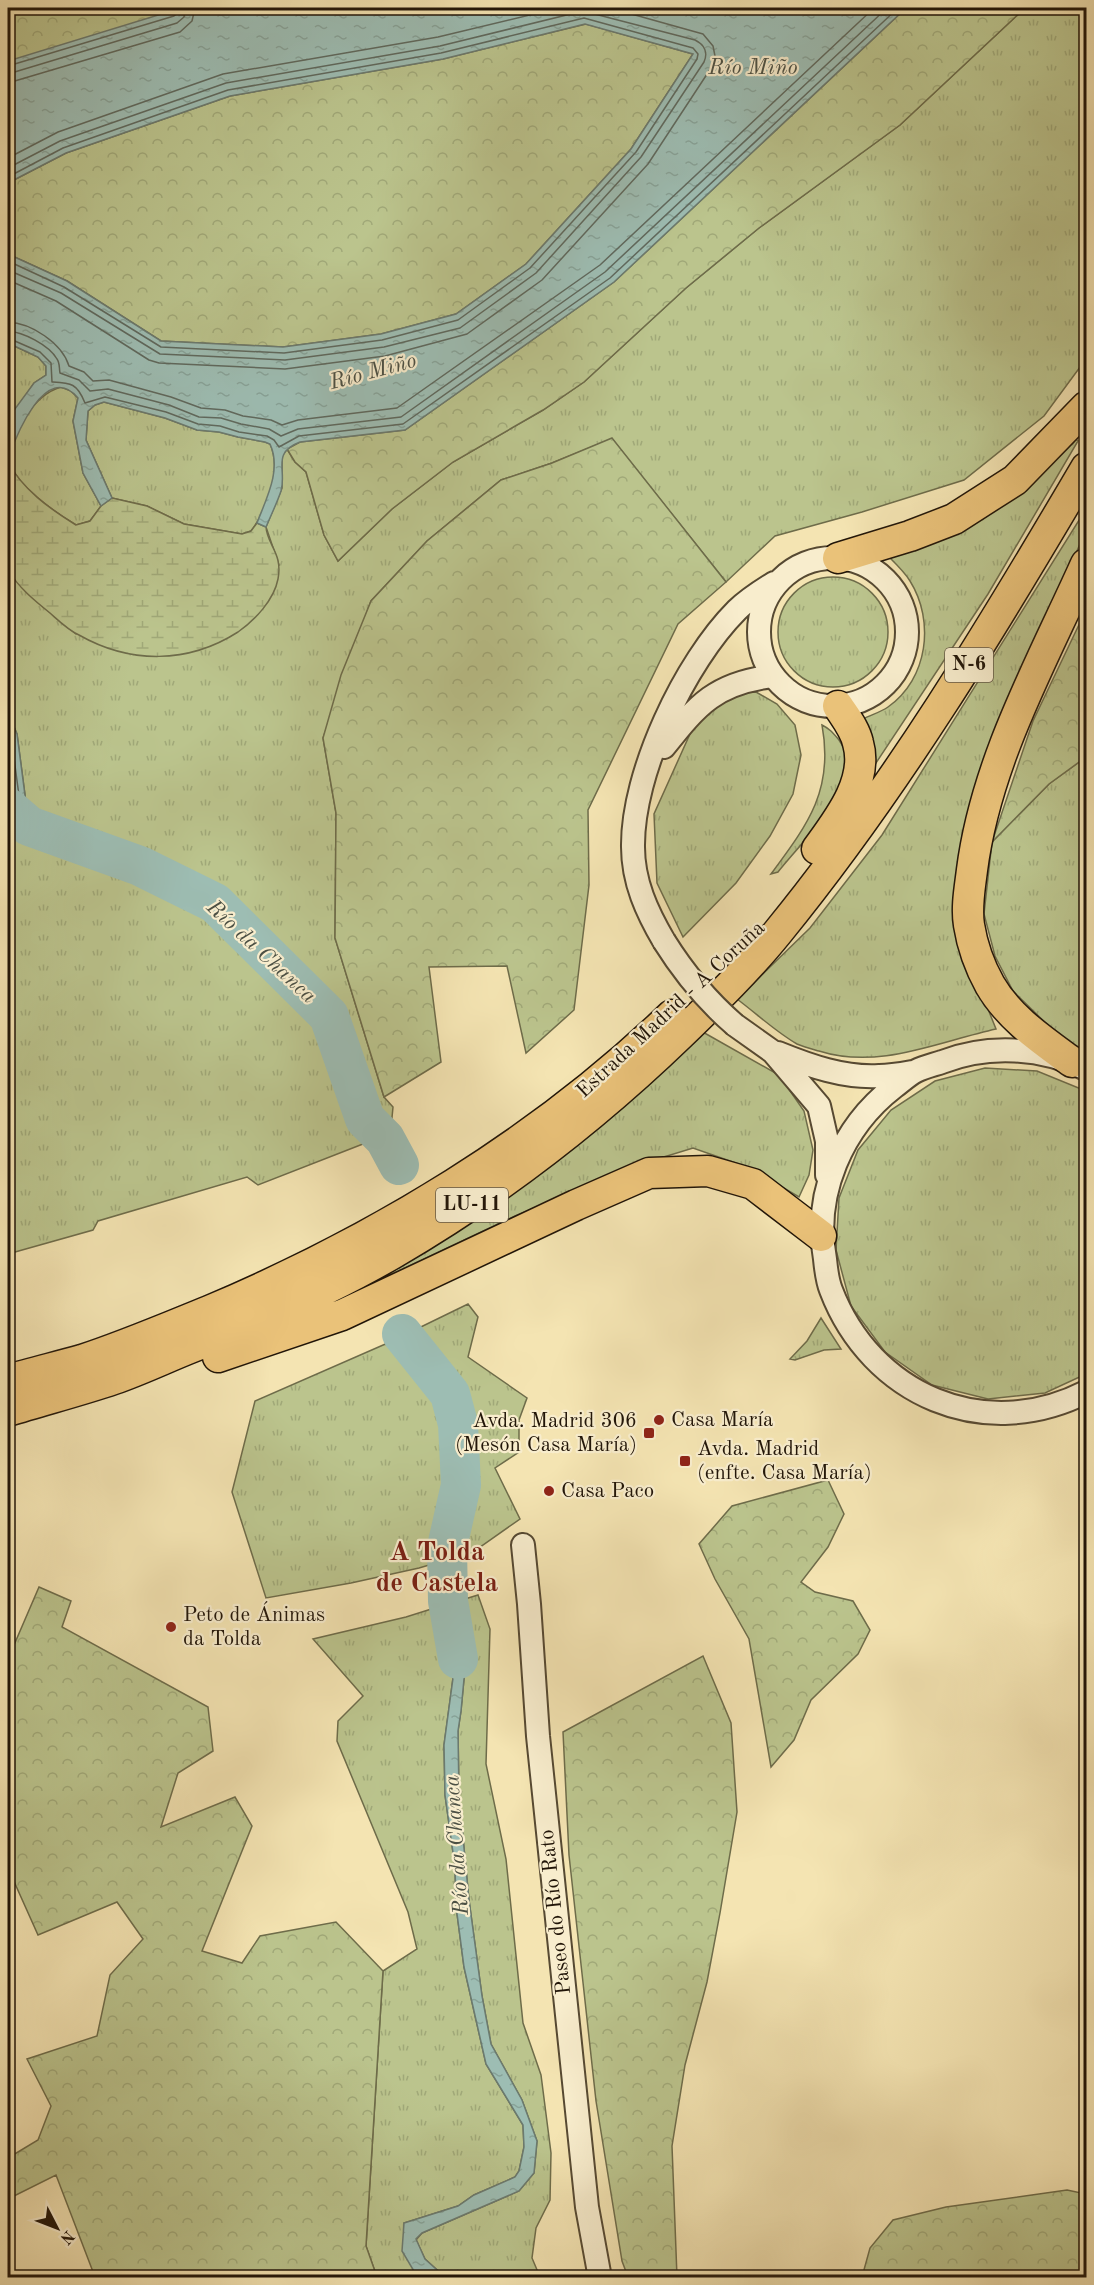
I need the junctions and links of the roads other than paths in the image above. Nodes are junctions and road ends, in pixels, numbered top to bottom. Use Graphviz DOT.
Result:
graph roads {
  1 [pos="1086,407"];
  2 [pos="1086,468"];
  3 [pos="838,558"];
  4 [pos="1086,564"];
  5 [pos="780,579"];
  6 [pos="773,676"];
  7 [pos="838,706"];
  8 [pos="648,767"];
  9 [pos="837,853"];
  10 [pos="725,964"];
  11 [pos="773,1052"];
  12 [pos="1079,1066"];
  13 [pos="914,1072"];
  14 [pos="828,1183"];
  15 [pos="821,1236"];
  16 [pos="8,1380"];
  17 [pos="1086,1392"];
  18 [pos="8,1411"];
  19 [pos="8,1417"];
  20 [pos="523,1545"];
  21 [pos="600,2277"];
  1 -- 3 [label="highway"];
  2 -- 9 [label="highway, Estrada Madrid - A Coruña / N-6"];
  3 -- 5 [label="street"];
  3 -- 7 [label="street"];
  4 -- 12 [label="highway"];
  5 -- 6 [label="street"];
  5 -- 8 [label="street"];
  6 -- 7 [label="street"];
  6 -- 8 [label="street"];
  7 -- 10 [label="highway"];
  8 -- 11 [label="street, bridge"];
  9 -- 10 [label="highway, Estrada Madrid - A Coruña / LU-11"];
  9 -- 18 [label="highway, Estrada Madrid - A Coruña / LU-11"];
  10 -- 16 [label="highway, Estrada Madrid - A Coruña / LU-11"];
  11 -- 13 [label="street"];
  11 -- 14 [label="street"];
  12 -- 13 [label="street"];
  13 -- 14 [label="street"];
  14 -- 15 [label="street"];
  15 -- 17 [label="street"];
  15 -- 19 [label="highway"];
  20 -- 21 [label="street, Paseo do Río Rato"];
}
